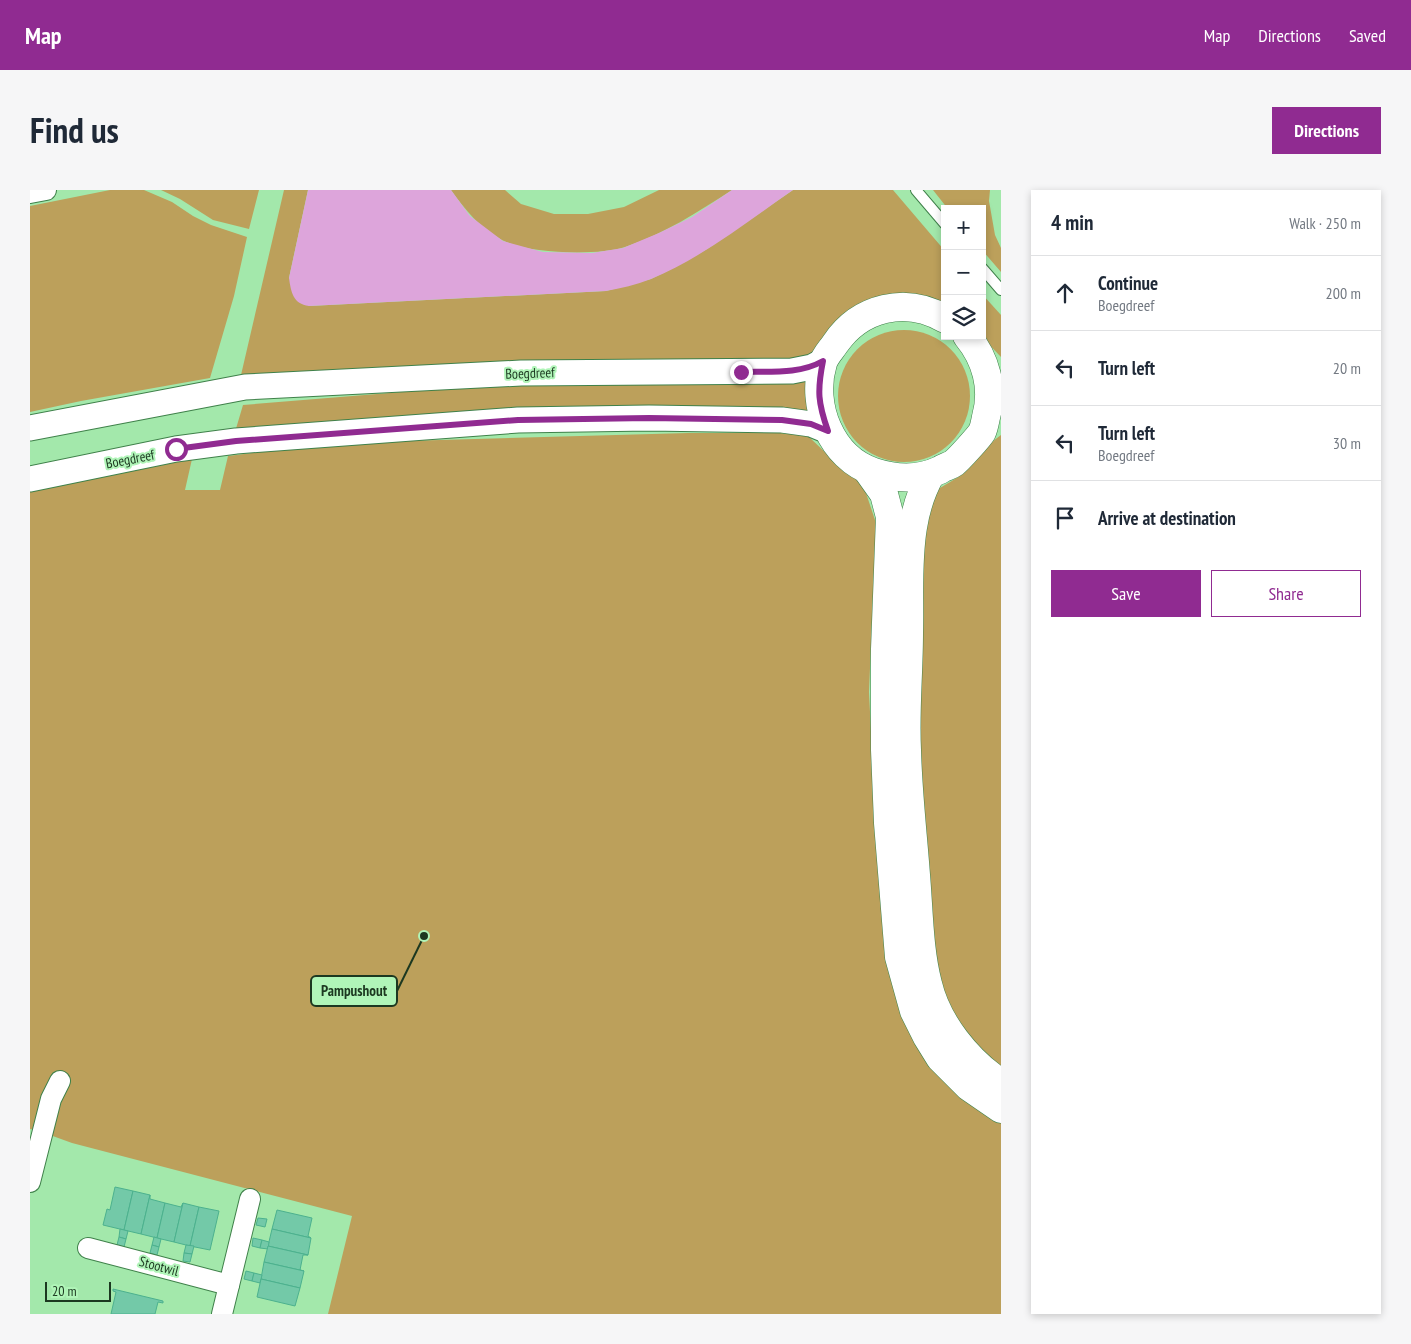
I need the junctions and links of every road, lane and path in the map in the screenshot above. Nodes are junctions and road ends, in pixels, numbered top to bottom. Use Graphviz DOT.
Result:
graph roads {
  1 [pos="46,190"];
  2 [pos="916,190"];
  3 [pos="30,193"];
  4 [pos="941,219"];
  5 [pos="986,273"];
  6 [pos="1001,290"];
  7 [pos="941,318"];
  8 [pos="970,340"];
  9 [pos="823,361"];
  10 [pos="993,368"];
  11 [pos="30,428"];
  12 [pos="992,428"];
  13 [pos="828,431"];
  14 [pos="867,470"];
  15 [pos="931,474"];
  16 [pos="30,479"];
  17 [pos="60,1081"];
  18 [pos="1001,1082"];
  19 [pos="1001,1109"];
  20 [pos="30,1182"];
  21 [pos="250,1199"];
  22 [pos="88,1248"];
  23 [pos="229,1285"];
  24 [pos="222,1314"];
  1 -- 3 [label="street"];
  2 -- 4 [label="lane"];
  5 -- 6 [label="lane"];
  7 -- 9 [label="main road"];
  8 -- 10 [label="main road"];
  9 -- 11 [label="street, Boegdreef"];
  9 -- 13 [label="main road"];
  10 -- 12 [label="main road"];
  12 -- 15 [label="main road"];
  13 -- 14 [label="main road"];
  13 -- 16 [label="street, Boegdreef"];
  14 -- 15 [label="main road"];
  14 -- 19 [label="main road"];
  15 -- 18 [label="main road"];
  17 -- 20 [label="street"];
  21 -- 23 [label="street"];
  22 -- 23 [label="street, Stootwil"];
  23 -- 24 [label="street"];
}
